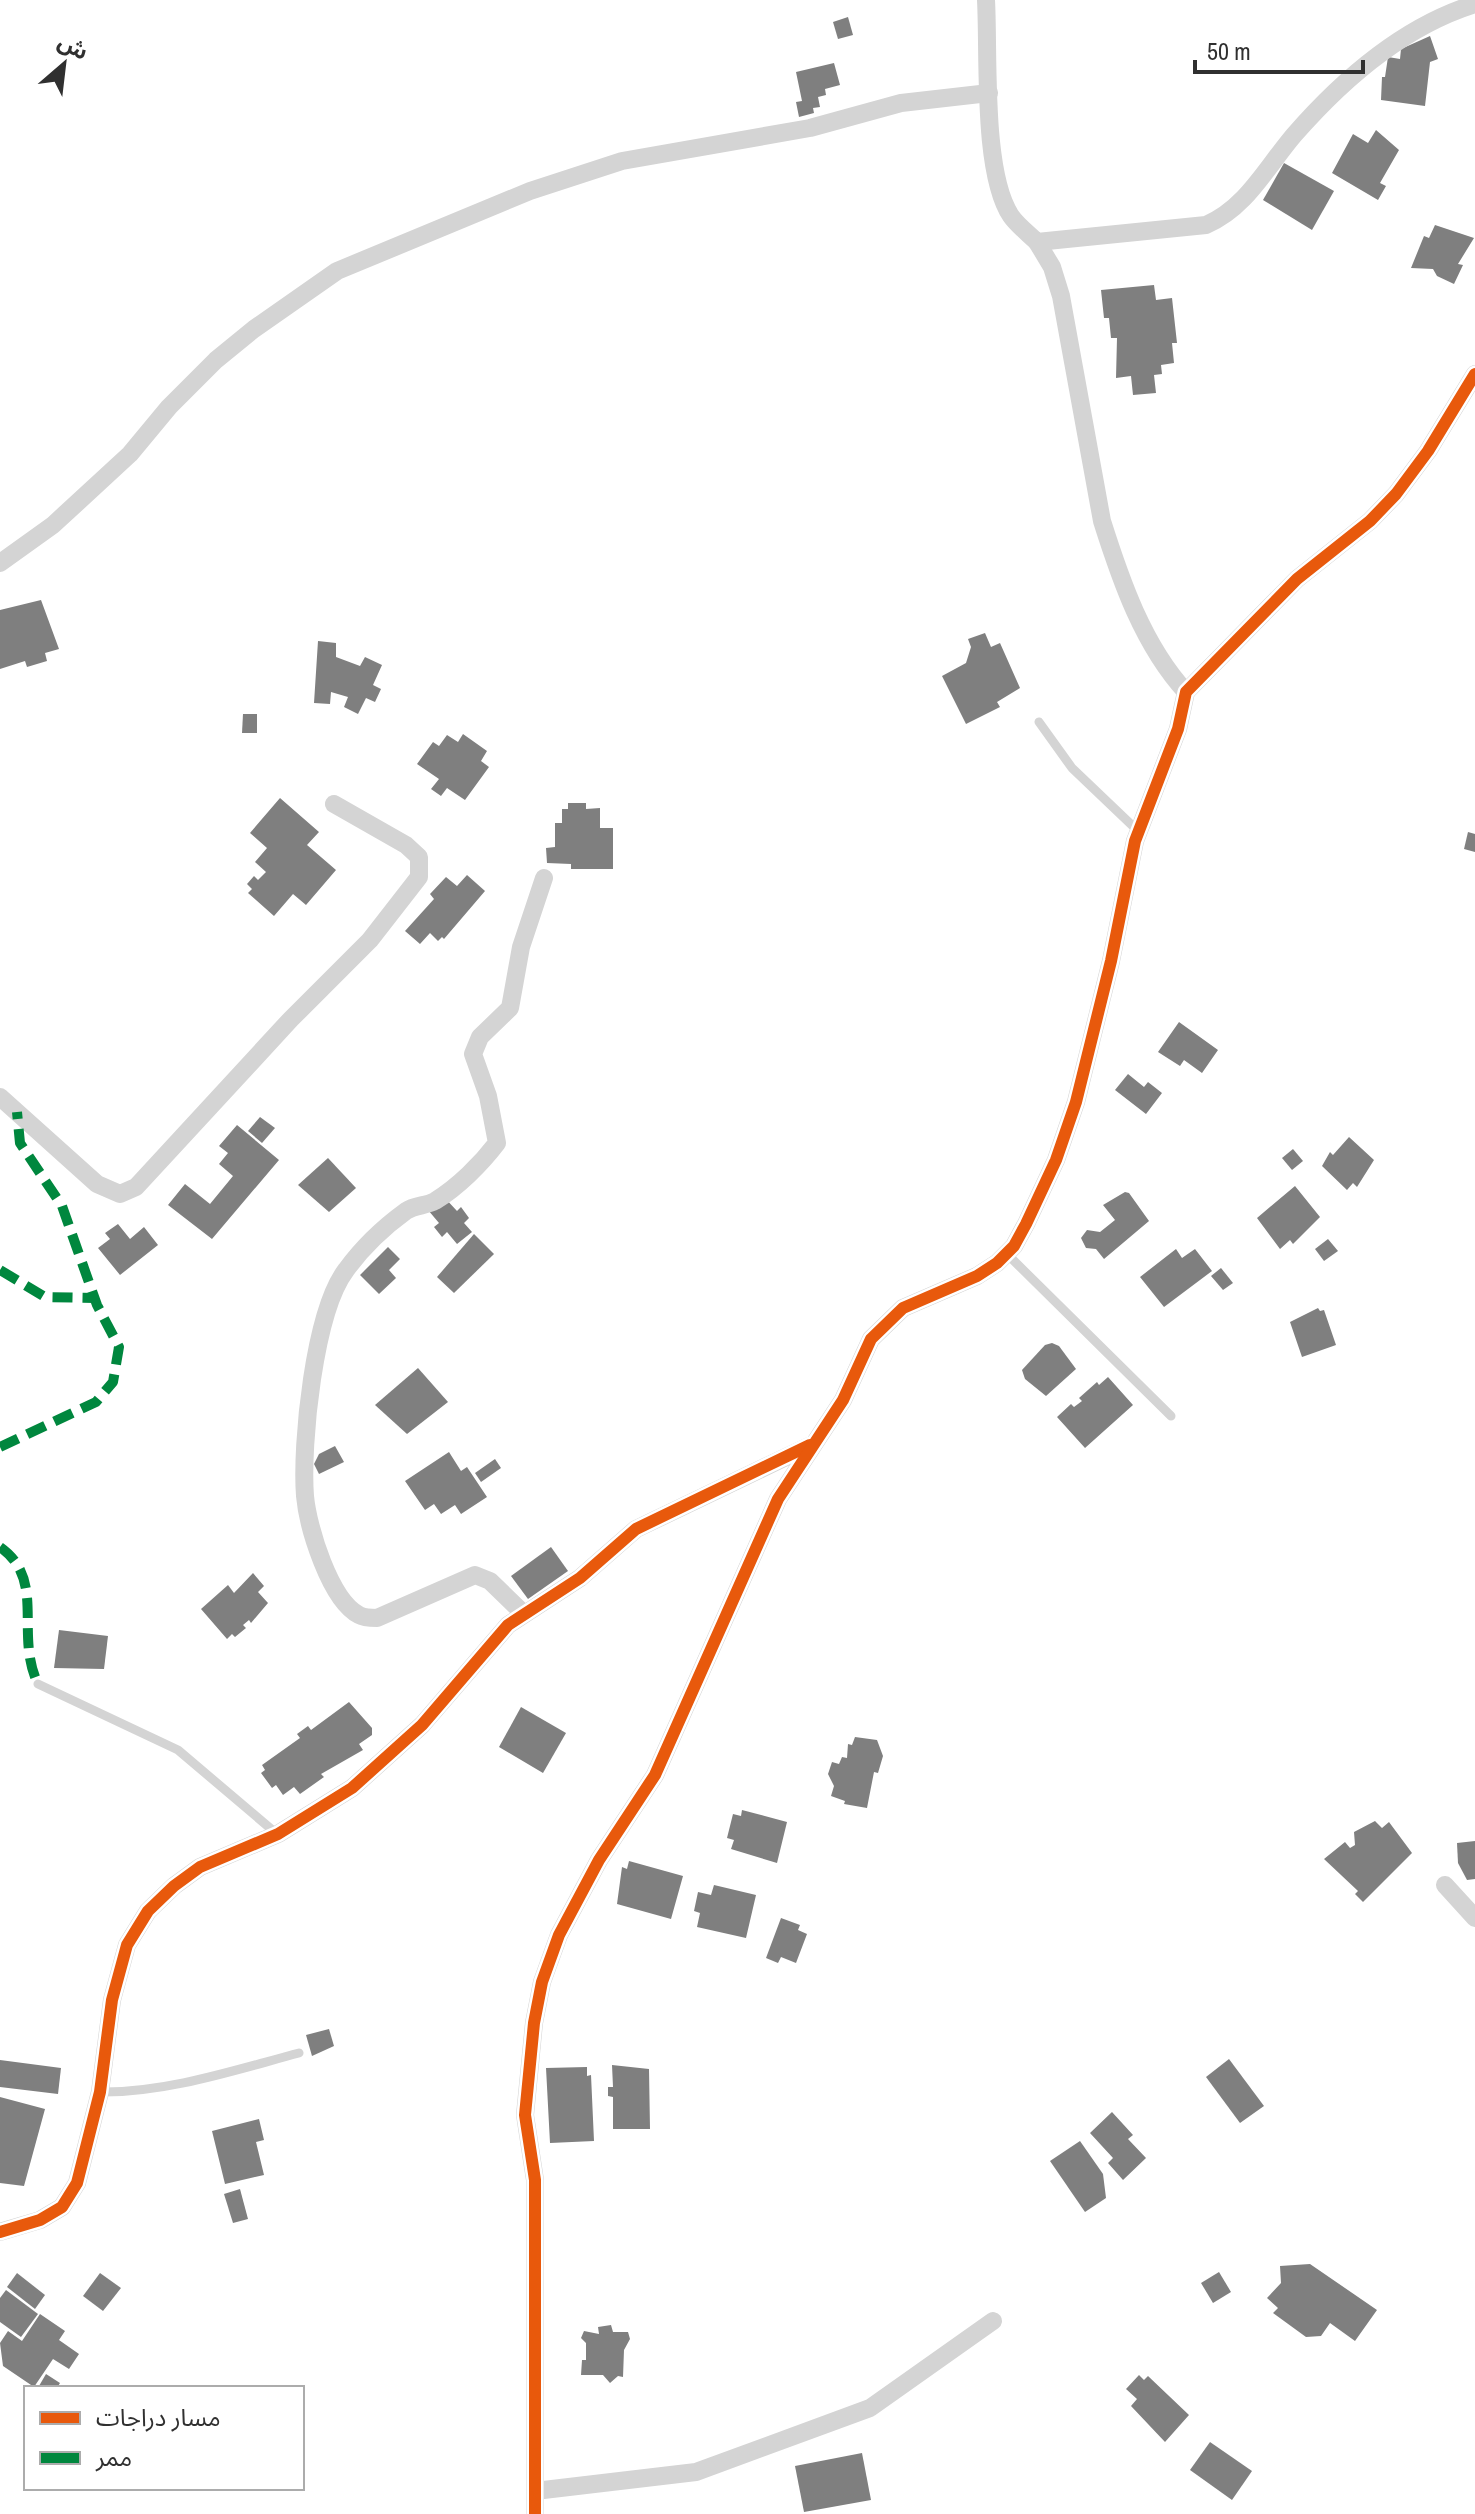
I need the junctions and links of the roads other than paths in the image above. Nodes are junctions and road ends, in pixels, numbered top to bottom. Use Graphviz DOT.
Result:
graph roads {
  1 [pos="986,0"];
  2 [pos="1475,4"];
  3 [pos="989,93"];
  4 [pos="1037,242"];
  5 [pos="1475,374"];
  6 [pos="0,562"];
  7 [pos="1186,692"];
  8 [pos="1039,722"];
  9 [pos="334,804"];
  10 [pos="1138,831"];
  11 [pos="544,878"];
  12 [pos="0,1097"];
  13 [pos="1006,1253"];
  14 [pos="1171,1416"];
  15 [pos="810,1445"];
  16 [pos="524,1614"];
  17 [pos="38,1684"];
  18 [pos="278,1834"];
  19 [pos="1445,1885"];
  20 [pos="1475,1918"];
  21 [pos="299,2053"];
  22 [pos="100,2092"];
  23 [pos="0,2232"];
  24 [pos="993,2321"];
  25 [pos="535,2491"];
  26 [pos="535,2514"];
  1 -- 3 [label="street"];
  2 -- 4 [label="street"];
  3 -- 4 [label="street"];
  3 -- 6 [label="street"];
  4 -- 7 [label="street"];
  5 -- 7 [label="street"];
  7 -- 10 [label="street"];
  8 -- 10 [label="lane"];
  9 -- 12 [label="street"];
  10 -- 13 [label="street"];
  11 -- 16 [label="street"];
  13 -- 14 [label="lane"];
  13 -- 15 [label="street"];
  15 -- 16 [label="street"];
  15 -- 25 [label="street"];
  16 -- 18 [label="street"];
  17 -- 18 [label="lane"];
  18 -- 22 [label="street"];
  19 -- 20 [label="street"];
  21 -- 22 [label="lane"];
  22 -- 23 [label="street"];
  24 -- 25 [label="street"];
  25 -- 26 [label="street"];
}
